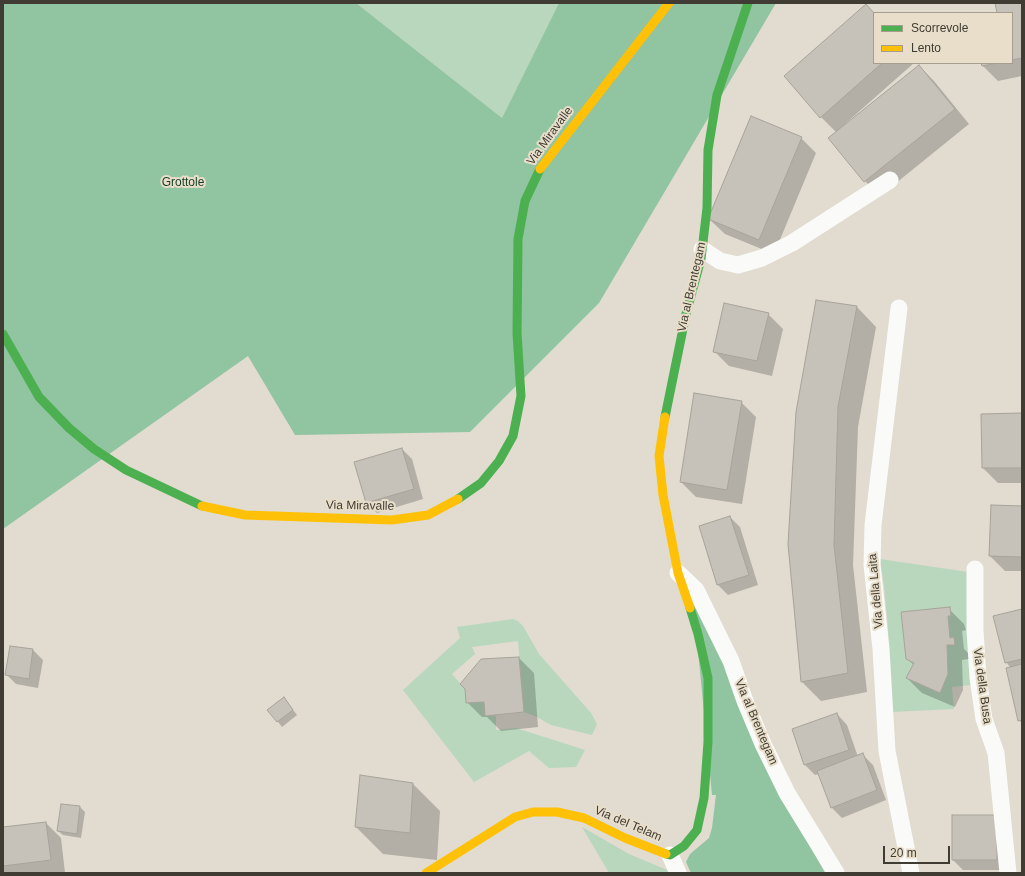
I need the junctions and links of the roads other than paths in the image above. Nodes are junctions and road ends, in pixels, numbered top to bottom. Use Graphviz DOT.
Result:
graph roads {
  1 [pos="669,3"];
  2 [pos="748,3"];
  3 [pos="890,180"];
  4 [pos="702,249"];
  5 [pos="899,308"];
  6 [pos="3,334"];
  7 [pos="975,569"];
  8 [pos="678,572"];
  9 [pos="708,678"];
  10 [pos="670,855"];
  11 [pos="426,873"];
  12 [pos="678,873"];
  13 [pos="836,873"];
  14 [pos="911,873"];
  15 [pos="1008,873"];
  1 -- 6 [label="street, Via Miravalle"];
  2 -- 4 [label="street, Via al Brentegam"];
  3 -- 4 [label="street"];
  4 -- 8 [label="street, Via al Brentegam"];
  5 -- 14 [label="street, Via della Laita"];
  7 -- 15 [label="street, Via della Busa"];
  8 -- 9 [label="street, Via al Brentegam"];
  8 -- 13 [label="street, Via al Brentegam"];
  9 -- 10 [label="street, Via del Telam"];
  10 -- 11 [label="street, Via del Telam"];
  10 -- 12 [label="street"];
}
